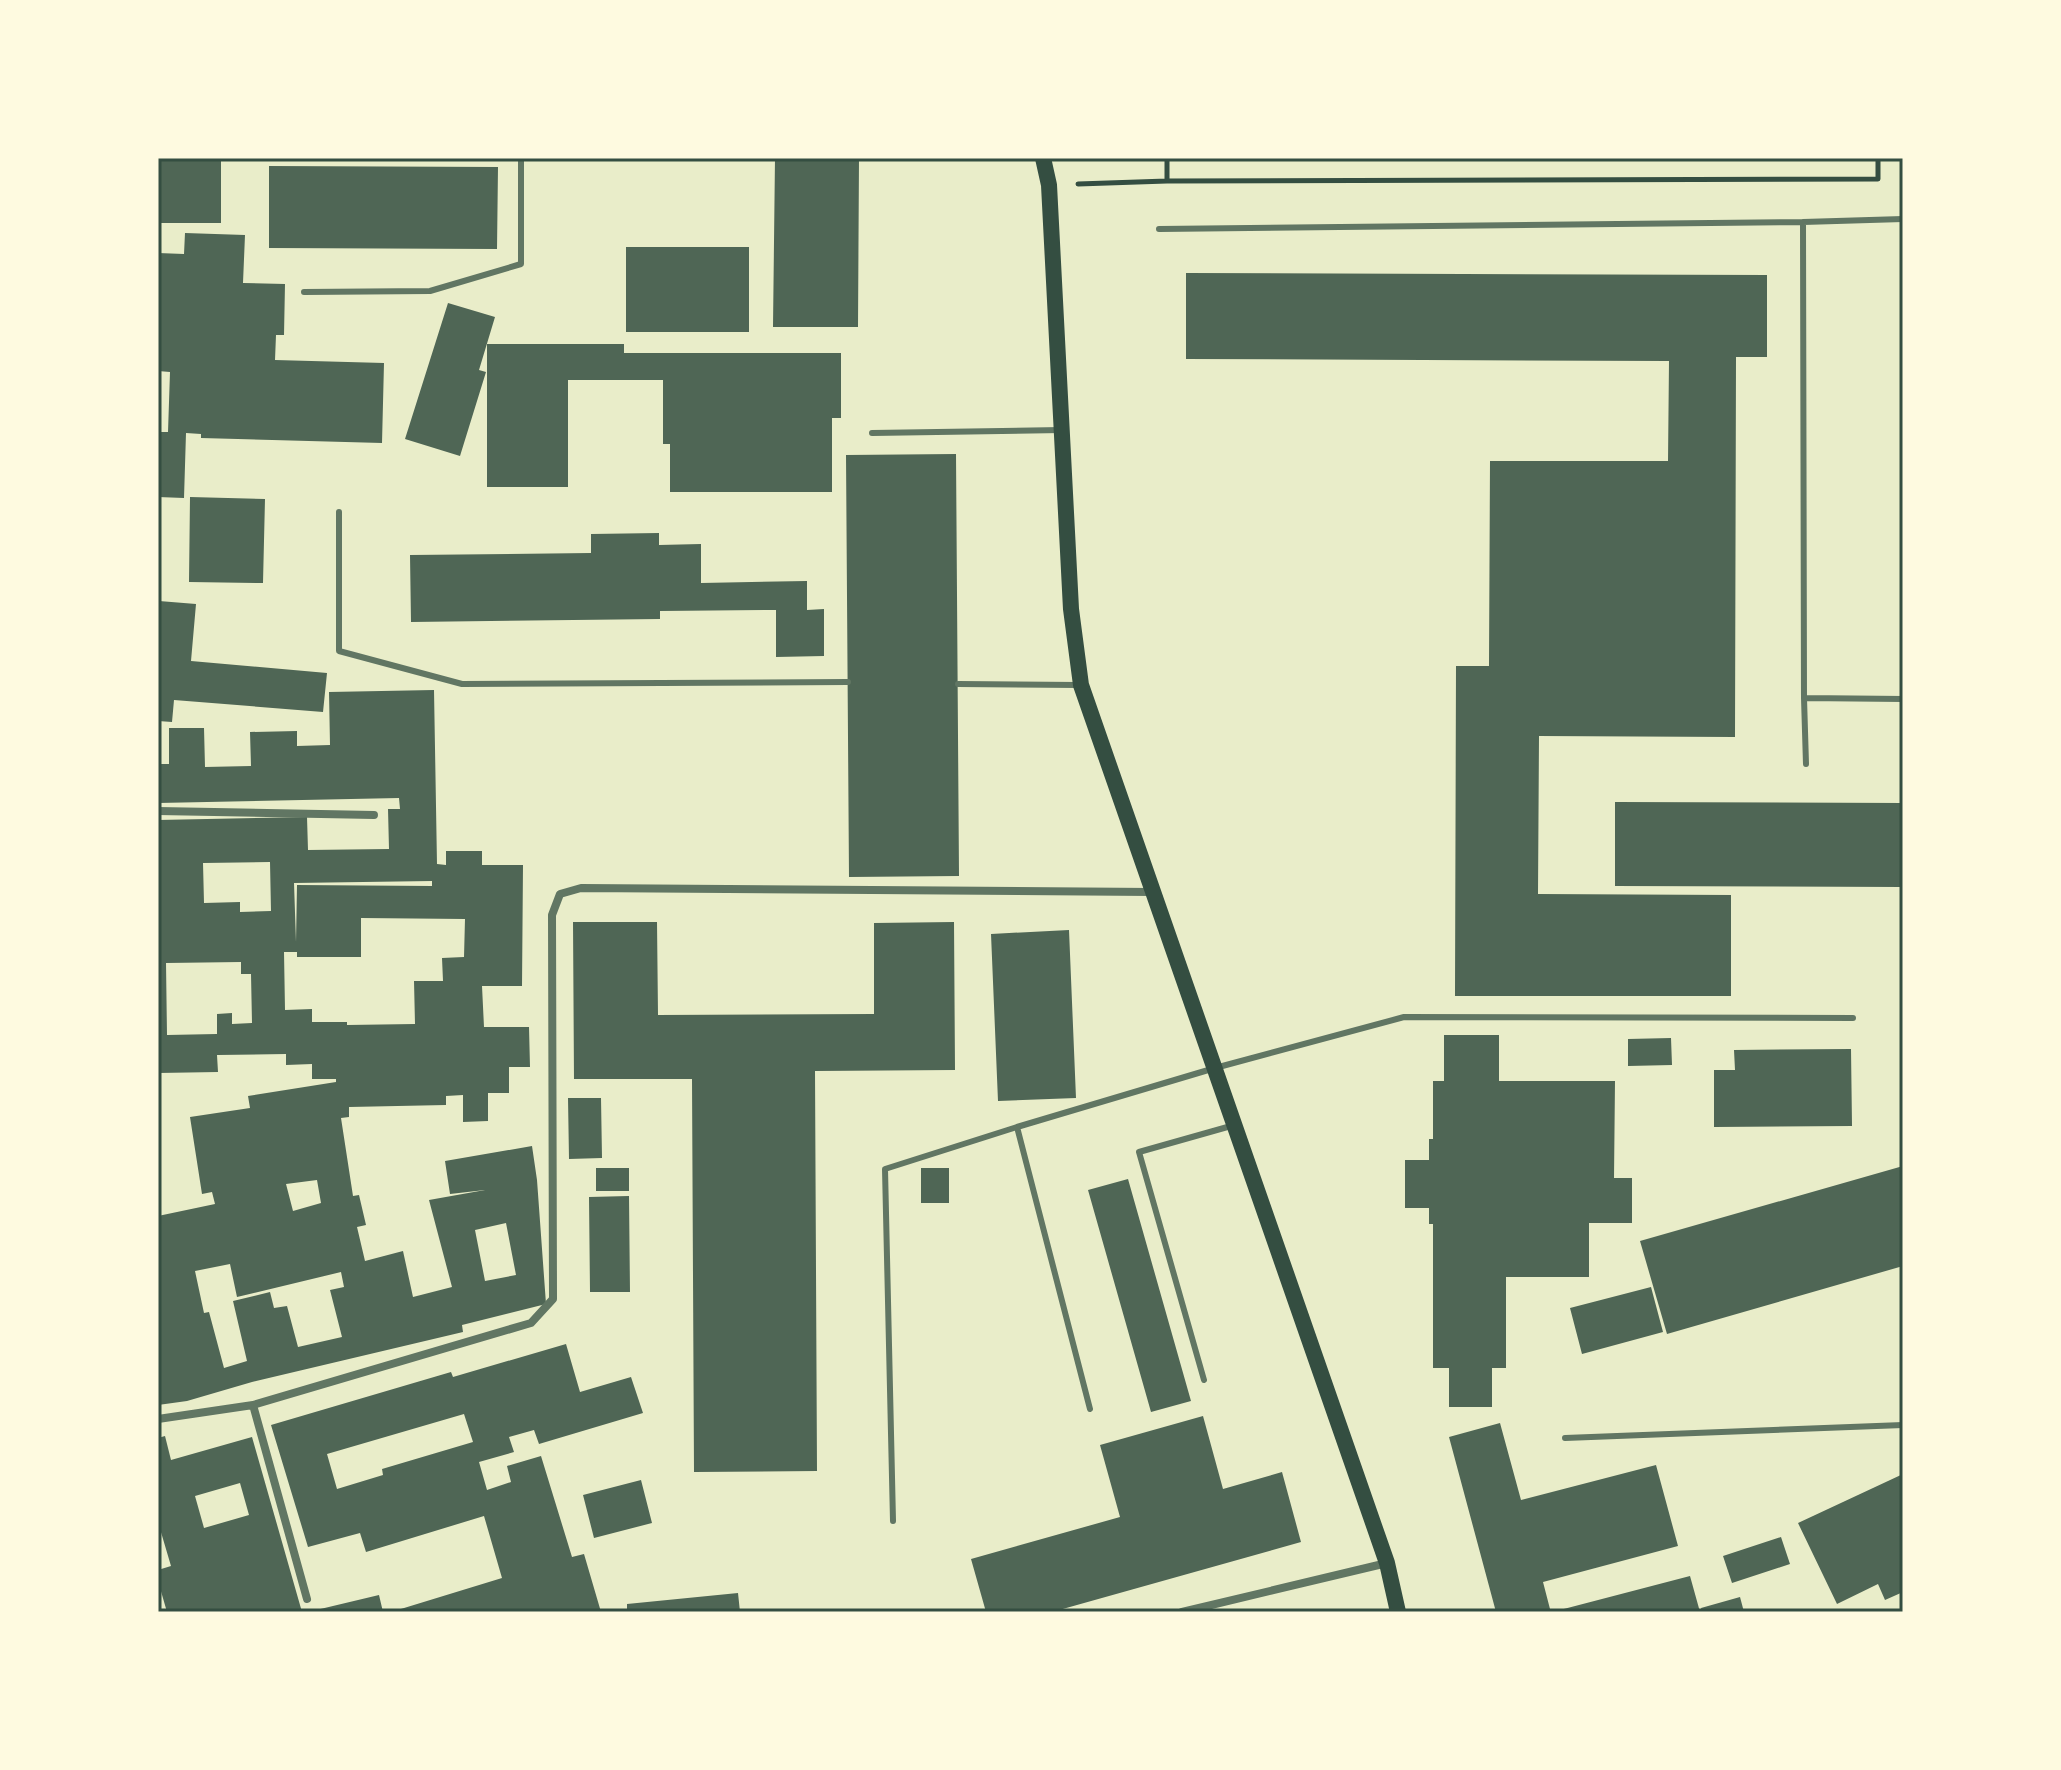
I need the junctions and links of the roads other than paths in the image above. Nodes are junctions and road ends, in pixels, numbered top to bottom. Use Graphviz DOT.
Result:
graph roads {
  1 [pos="521,158"];
  2 [pos="1043,158"];
  3 [pos="1903,219"];
  4 [pos="1803,222"];
  5 [pos="1159,229"];
  6 [pos="304,292"];
  7 [pos="1062,430"];
  8 [pos="872,433"];
  9 [pos="339,512"];
  10 [pos="848,682"];
  11 [pos="958,684"];
  12 [pos="1081,685"];
  13 [pos="1804,698"];
  14 [pos="1903,699"];
  15 [pos="1806,764"];
  16 [pos="158,811"];
  17 [pos="374,815"];
  18 [pos="1153,892"];
  19 [pos="1853,1018"];
  20 [pos="1215,1068"];
  21 [pos="1235,1125"];
  22 [pos="1017,1127"];
  23 [pos="1204,1380"];
  24 [pos="253,1405"];
  25 [pos="1090,1409"];
  26 [pos="158,1419"];
  27 [pos="1903,1425"];
  28 [pos="1565,1438"];
  29 [pos="893,1521"];
  30 [pos="1387,1563"];
  31 [pos="307,1599"];
  32 [pos="1182,1612"];
  33 [pos="1398,1612"];
  1 -- 6 [label="lane"];
  2 -- 7 [label="main road"];
  3 -- 4 [label="lane"];
  4 -- 5 [label="lane"];
  4 -- 13 [label="lane"];
  7 -- 8 [label="lane"];
  7 -- 12 [label="main road"];
  9 -- 10 [label="lane"];
  11 -- 12 [label="lane"];
  12 -- 18 [label="main road"];
  13 -- 14 [label="lane"];
  13 -- 15 [label="lane"];
  16 -- 17 [label="street"];
  18 -- 20 [label="main road"];
  18 -- 24 [label="street"];
  19 -- 20 [label="lane"];
  20 -- 21 [label="main road"];
  20 -- 22 [label="lane"];
  21 -- 23 [label="lane"];
  21 -- 30 [label="main road"];
  22 -- 25 [label="lane"];
  22 -- 29 [label="lane"];
  24 -- 26 [label="street"];
  24 -- 31 [label="street"];
  27 -- 28 [label="lane"];
  30 -- 32 [label="street"];
  30 -- 33 [label="main road"];
}
